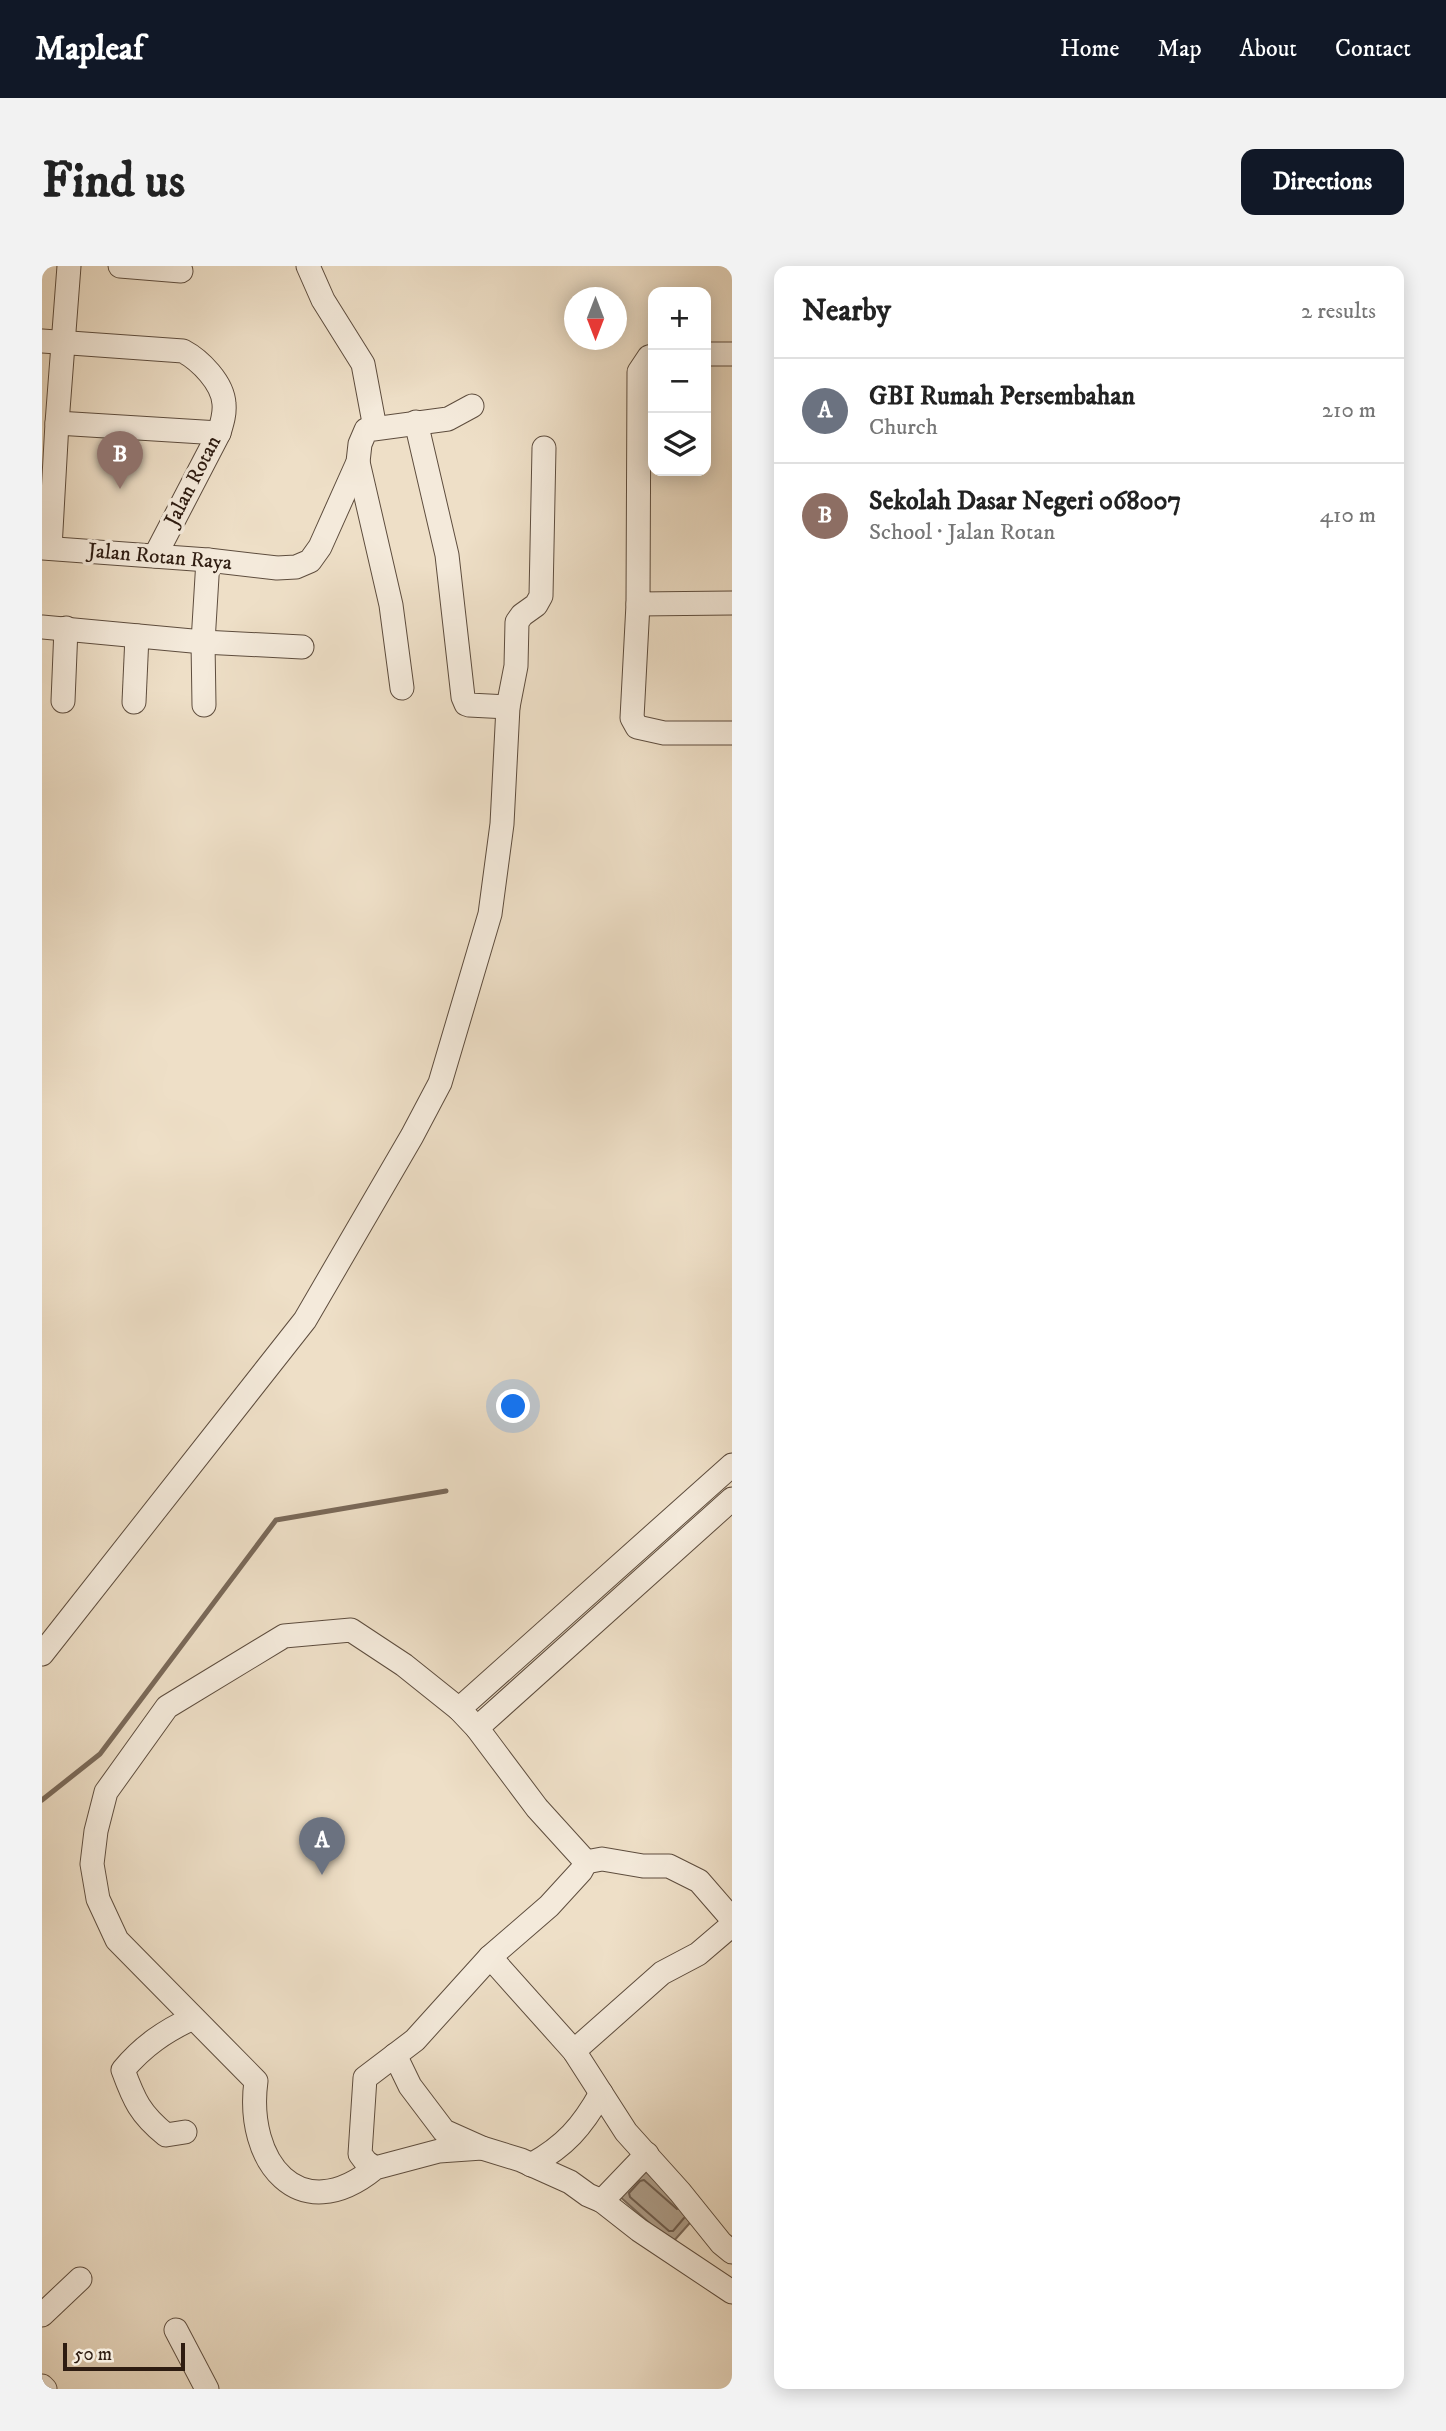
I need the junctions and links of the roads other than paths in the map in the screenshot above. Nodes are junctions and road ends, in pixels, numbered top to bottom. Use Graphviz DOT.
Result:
graph roads {
  1 [pos="69,266"];
  2 [pos="120,266"];
  3 [pos="308,266"];
  4 [pos="181,271"];
  5 [pos="53,342"];
  6 [pos="711,354"];
  7 [pos="732,355"];
  8 [pos="648,358"];
  9 [pos="472,405"];
  10 [pos="416,422"];
  11 [pos="57,423"];
  12 [pos="374,428"];
  13 [pos="219,433"];
  14 [pos="544,448"];
  15 [pos="358,462"];
  16 [pos="46,548"];
  17 [pos="155,556"];
  18 [pos="208,560"];
  19 [pos="732,603"];
  20 [pos="638,604"];
  21 [pos="42,627"];
  22 [pos="66,628"];
  23 [pos="137,636"];
  24 [pos="204,642"];
  25 [pos="302,647"];
  26 [pos="401,688"];
  27 [pos="63,701"];
  28 [pos="134,702"];
  29 [pos="204,705"];
  30 [pos="508,707"];
  31 [pos="732,733"];
  32 [pos="732,1465"];
  33 [pos="732,1499"];
  34 [pos="42,1654"];
  35 [pos="459,1709"];
  36 [pos="477,1728"];
  37 [pos="586,1862"];
  38 [pos="732,1919"];
  39 [pos="732,1925"];
  40 [pos="490,1957"];
  41 [pos="193,2018"];
  42 [pos="574,2052"];
  43 [pos="395,2055"];
  44 [pos="601,2093"];
  45 [pos="185,2132"];
  46 [pos="482,2148"];
  47 [pos="647,2154"];
  48 [pos="531,2165"];
  49 [pos="375,2168"];
  50 [pos="602,2201"];
  51 [pos="732,2252"];
  52 [pos="80,2279"];
  53 [pos="729,2283"];
  54 [pos="42,2315"];
  55 [pos="176,2330"];
  56 [pos="207,2389"];
  1 -- 5 [label="street"];
  2 -- 4 [label="street"];
  3 -- 12 [label="street"];
  5 -- 11 [label="street"];
  5 -- 13 [label="street, Jalan Rotan"];
  6 -- 7 [label="street"];
  8 -- 20 [label="street"];
  9 -- 10 [label="street"];
  10 -- 12 [label="street"];
  10 -- 30 [label="street"];
  11 -- 13 [label="street"];
  11 -- 16 [label="street"];
  12 -- 15 [label="street"];
  13 -- 17 [label="street, Jalan Rotan"];
  14 -- 30 [label="street"];
  15 -- 18 [label="street, Jalan Rotan Raya"];
  15 -- 26 [label="street"];
  16 -- 17 [label="street, Jalan Rotan Raya"];
  17 -- 18 [label="street, Jalan Rotan Raya"];
  18 -- 24 [label="street"];
  19 -- 20 [label="street"];
  20 -- 31 [label="street"];
  21 -- 22 [label="street"];
  22 -- 23 [label="street"];
  22 -- 27 [label="street"];
  23 -- 24 [label="street"];
  23 -- 28 [label="street"];
  24 -- 25 [label="street"];
  24 -- 29 [label="street"];
  30 -- 34 [label="street"];
  32 -- 35 [label="street"];
  33 -- 36 [label="street"];
  35 -- 36 [label="street"];
  35 -- 41 [label="street"];
  36 -- 37 [label="street"];
  37 -- 38 [label="street"];
  37 -- 40 [label="street"];
  39 -- 42 [label="street"];
  40 -- 42 [label="street"];
  40 -- 43 [label="street"];
  41 -- 45 [label="street"];
  41 -- 49 [label="street"];
  42 -- 44 [label="street"];
  43 -- 46 [label="street"];
  43 -- 49 [label="street"];
  44 -- 47 [label="street"];
  44 -- 48 [label="street"];
  46 -- 48 [label="street"];
  46 -- 49 [label="street"];
  47 -- 50 [label="street"];
  47 -- 51 [label="street"];
  48 -- 50 [label="street"];
  50 -- 53 [label="street"];
  52 -- 54 [label="street"];
  55 -- 56 [label="street"];
}
